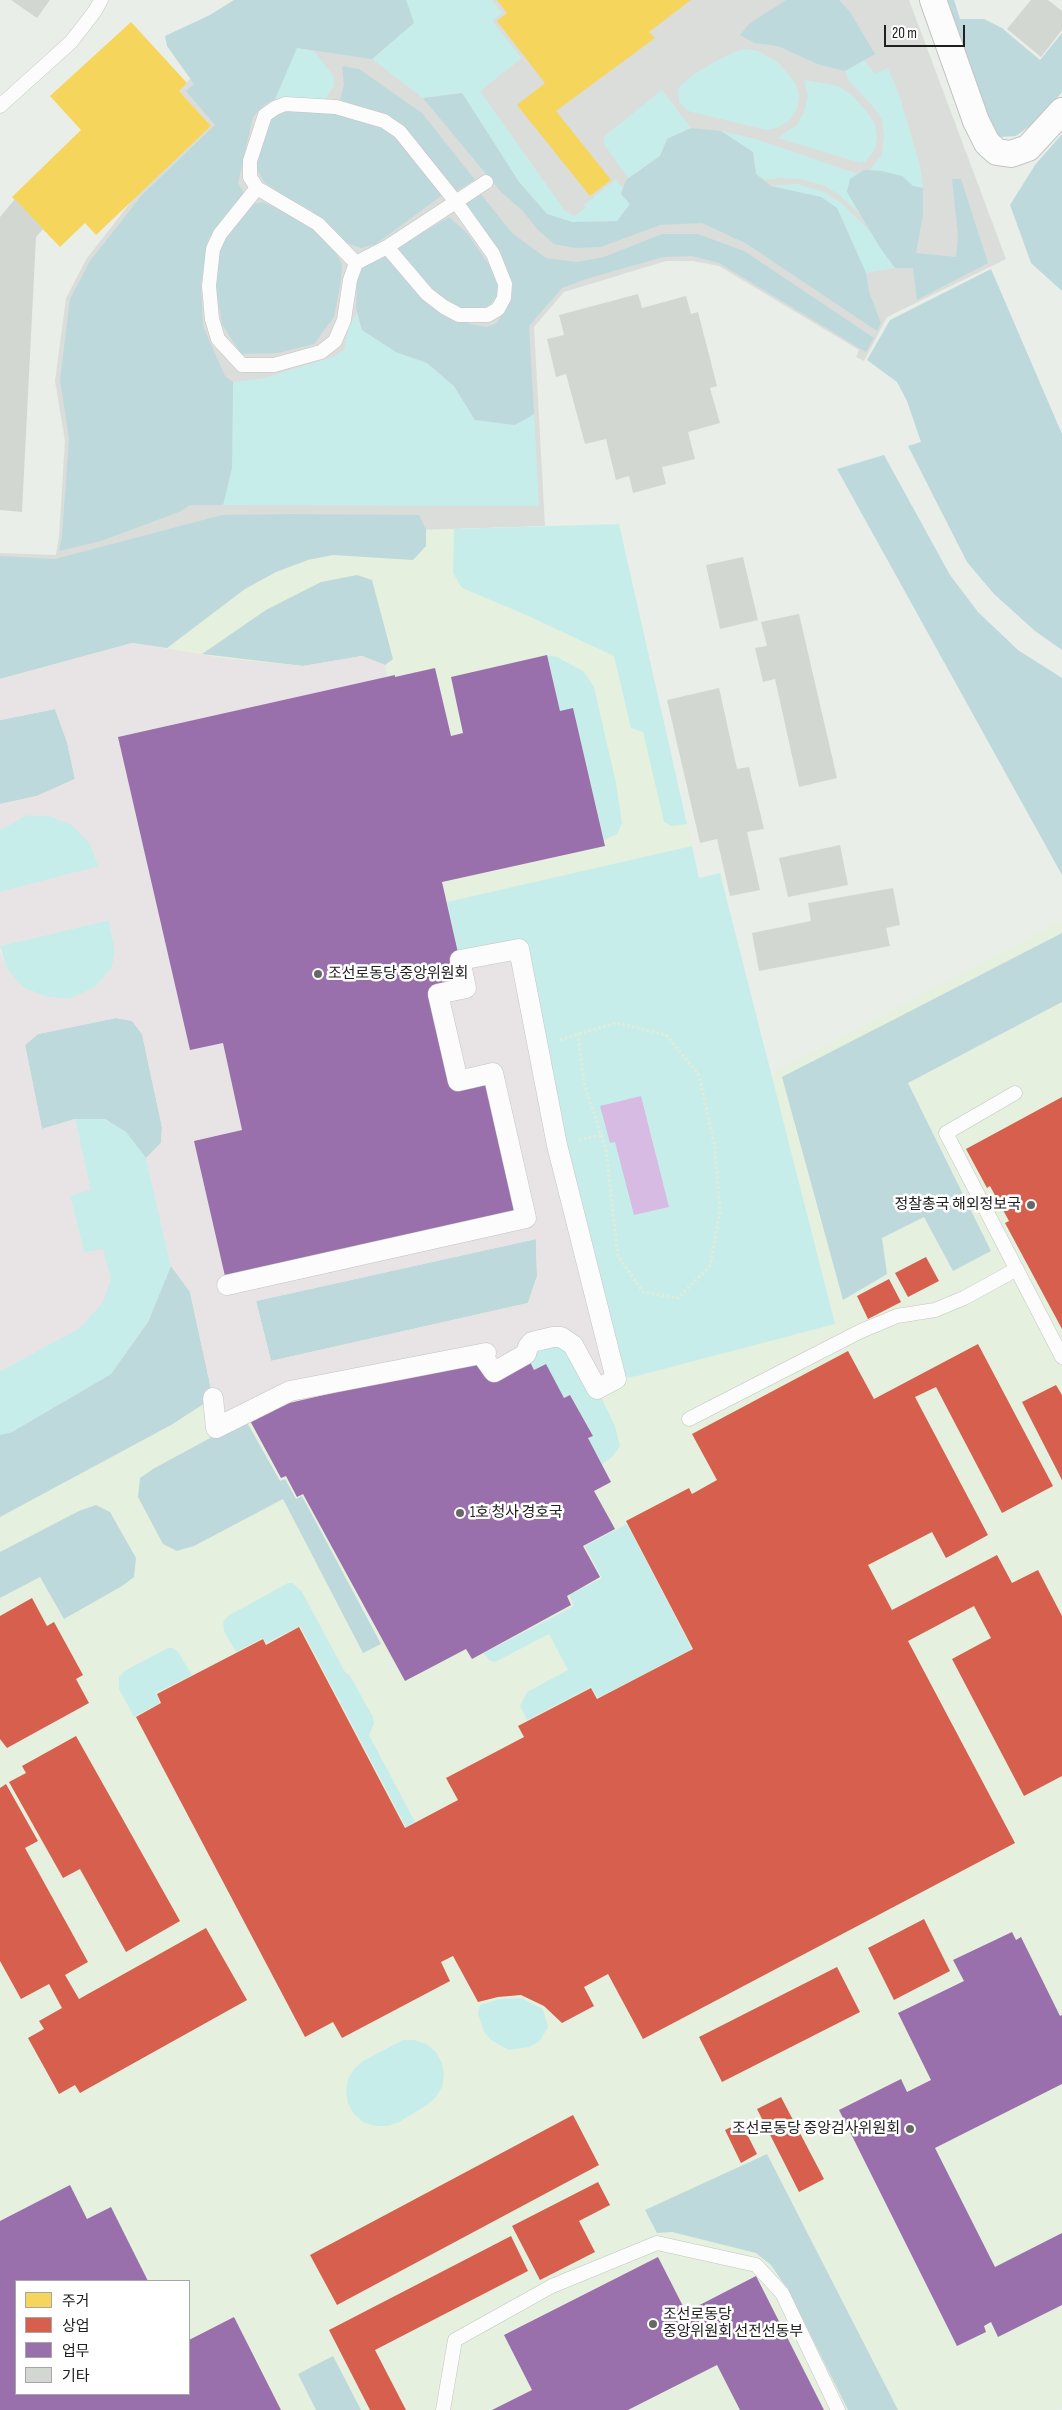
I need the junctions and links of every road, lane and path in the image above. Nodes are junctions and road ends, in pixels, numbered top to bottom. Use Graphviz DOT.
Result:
graph roads {
  1 [pos="101,0"];
  2 [pos="933,0"];
  3 [pos="0,106"];
  4 [pos="1062,112"];
  5 [pos="486,182"];
  6 [pos="256,188"];
  7 [pos="456,202"];
  8 [pos="387,247"];
  9 [pos="356,263"];
  10 [pos="578,1034"];
  11 [pos="536,1047"];
  12 [pos="1015,1093"];
  13 [pos="1016,1269"];
  14 [pos="228,1285"];
  15 [pos="1062,1357"];
  16 [pos="213,1398"];
  17 [pos="689,1419"];
  18 [pos="443,2410"];
  19 [pos="838,2410"];
  1 -- 3 [label="lane"];
  2 -- 4 [label="street"];
  5 -- 7 [label="lane"];
  6 -- 7 [label="lane"];
  6 -- 9 [label="lane"];
  6 -- 9 [label="lane"];
  7 -- 8 [label="lane"];
  7 -- 8 [label="lane"];
  8 -- 9 [label="lane"];
  10 -- 10 [label="path"];
  10 -- 11 [label="path"];
  11 -- 14 [label="street"];
  11 -- 16 [label="street"];
  12 -- 13 [label="lane"];
  13 -- 15 [label="lane"];
  13 -- 17 [label="lane"];
  18 -- 19 [label="lane"];
}
